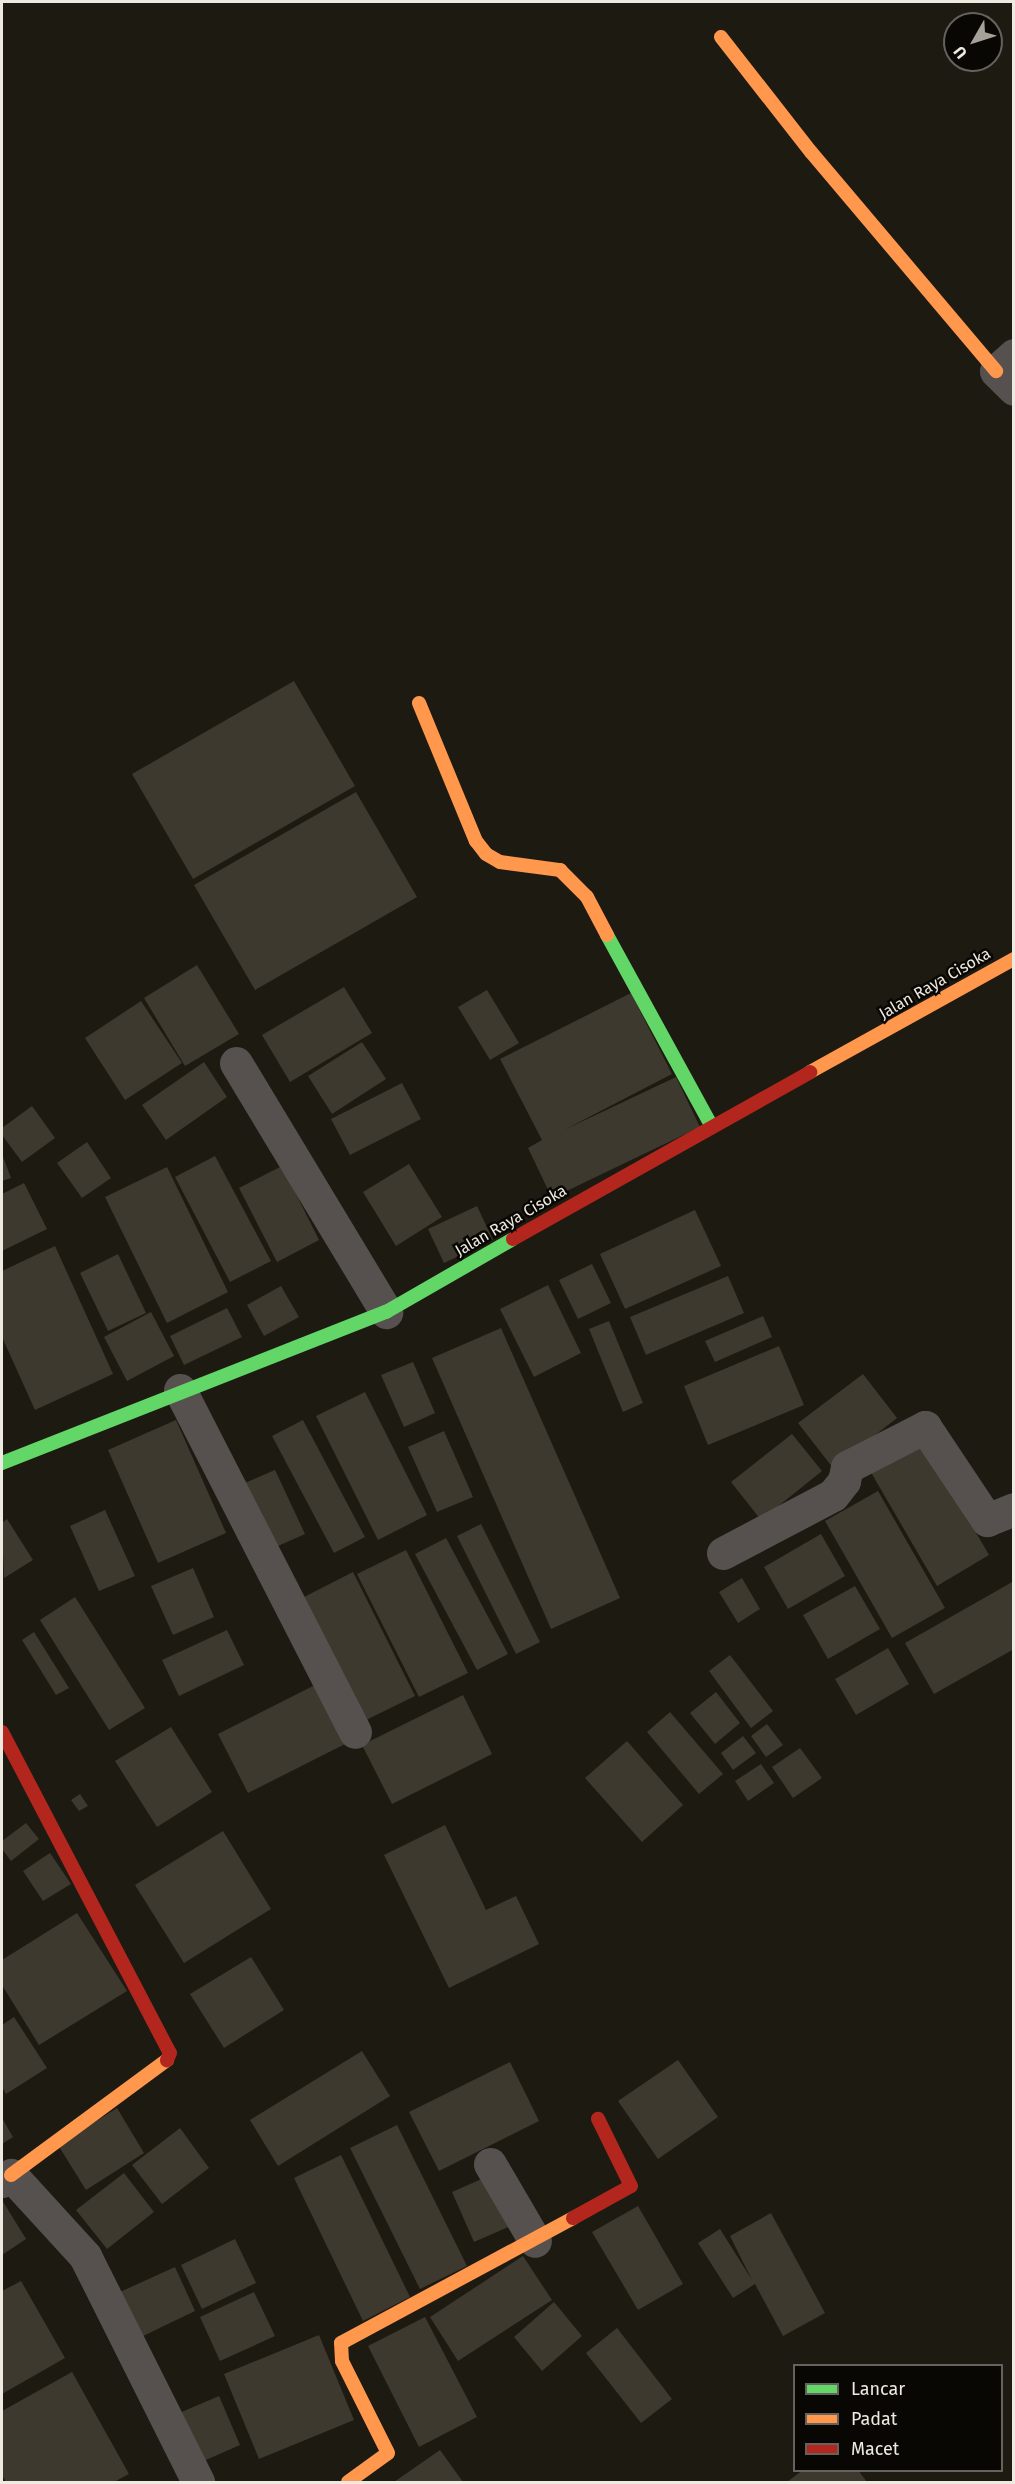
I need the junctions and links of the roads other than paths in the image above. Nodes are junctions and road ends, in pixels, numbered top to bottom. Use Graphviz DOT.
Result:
graph roads {
  1 [pos="721,37"];
  2 [pos="1008,372"];
  3 [pos="419,703"];
  4 [pos="1014,958"];
  5 [pos="236,1063"];
  6 [pos="711,1125"];
  7 [pos="386,1312"];
  8 [pos="180,1390"];
  9 [pos="2,1463"];
  10 [pos="1007,1519"];
  11 [pos="723,1553"];
  12 [pos="2,1732"];
  13 [pos="355,1732"];
  14 [pos="598,2119"];
  15 [pos="490,2164"];
  16 [pos="6,2178"];
  17 [pos="535,2241"];
  18 [pos="198,2482"];
  19 [pos="348,2482"];
  1 -- 2 [label="street"];
  3 -- 6 [label="street"];
  4 -- 6 [label="street, Jalan Raya Cisoka"];
  5 -- 7 [label="street"];
  6 -- 7 [label="street, Jalan Raya Cisoka"];
  7 -- 8 [label="street, Jalan Raya Cisoka"];
  8 -- 9 [label="street, Jalan Raya Cisoka"];
  8 -- 13 [label="street"];
  10 -- 11 [label="street"];
  12 -- 16 [label="street"];
  14 -- 17 [label="street"];
  15 -- 17 [label="street"];
  16 -- 18 [label="street"];
  17 -- 19 [label="street"];
}
